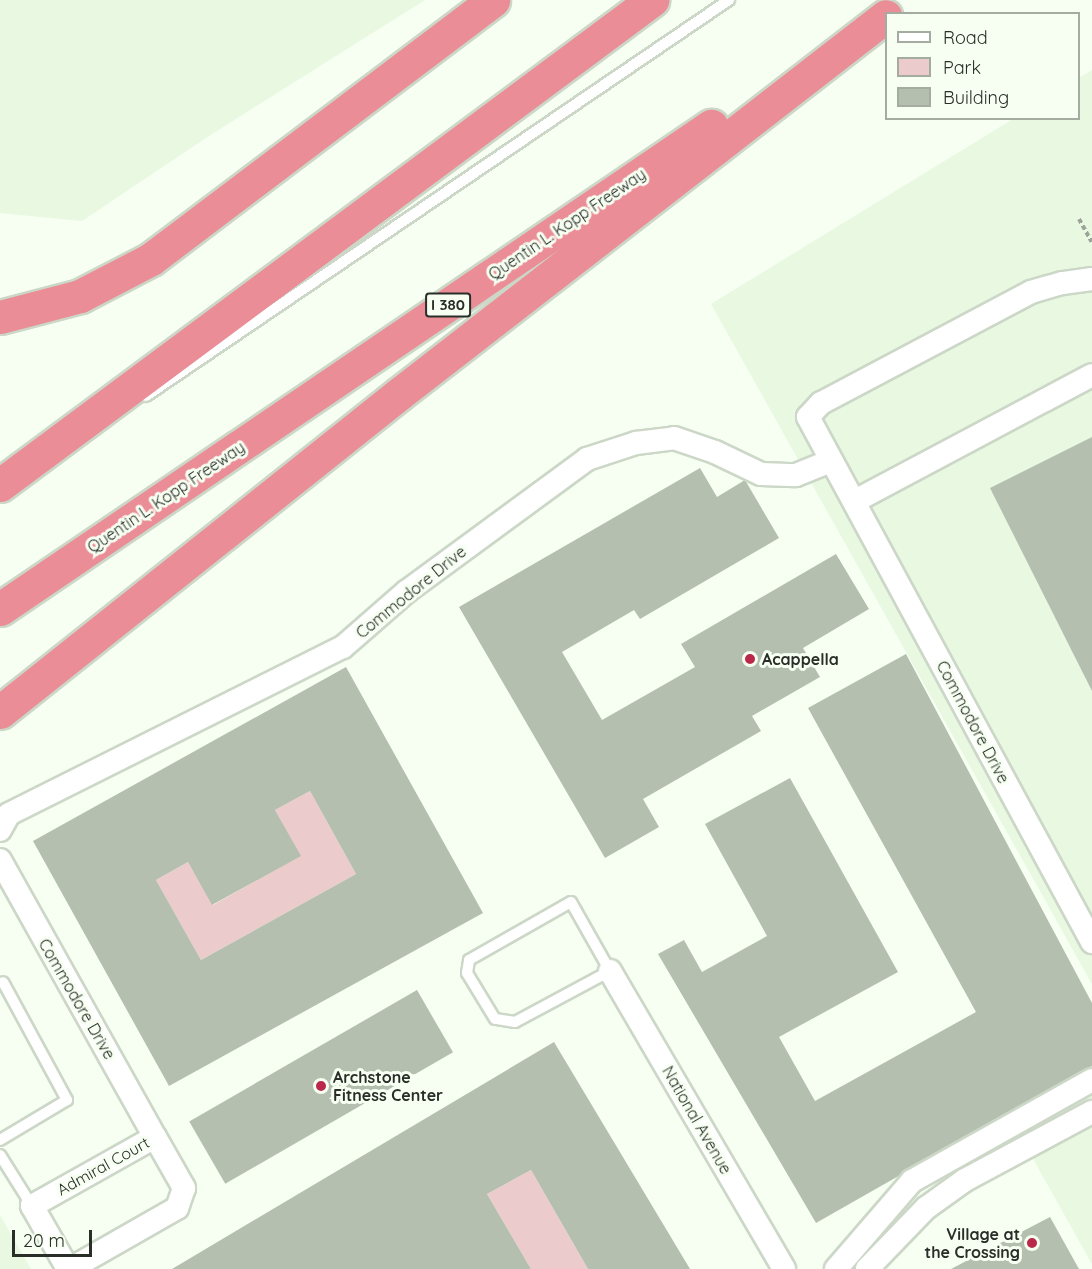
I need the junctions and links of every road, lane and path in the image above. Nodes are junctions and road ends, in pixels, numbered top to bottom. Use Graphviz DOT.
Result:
graph roads {
  1 [pos="494,0"];
  2 [pos="652,0"];
  3 [pos="729,0"];
  4 [pos="897,0"];
  5 [pos="907,0"];
  6 [pos="892,12"];
  7 [pos="885,17"];
  8 [pos="1079,219"];
  9 [pos="1092,242"];
  10 [pos="1092,279"];
  11 [pos="0,317"];
  12 [pos="1092,375"];
  13 [pos="133,405"];
  14 [pos="75,444"];
  15 [pos="831,461"];
  16 [pos="0,485"];
  17 [pos="0,495"];
  18 [pos="855,501"];
  19 [pos="65,565"];
  20 [pos="0,609"];
  21 [pos="0,617"];
  22 [pos="0,712"];
  23 [pos="0,830"];
  24 [pos="0,860"];
  25 [pos="1092,942"];
  26 [pos="610,971"];
  27 [pos="3,982"];
  28 [pos="1092,1080"];
  29 [pos="1092,1112"];
  30 [pos="155,1137"];
  31 [pos="0,1140"];
  32 [pos="0,1155"];
  33 [pos="32,1206"];
  34 [pos="69,1269"];
  35 [pos="784,1269"];
  36 [pos="836,1269"];
  37 [pos="867,1269"];
  1 -- 11 [label="highway"];
  2 -- 16 [label="highway"];
  3 -- 13 [label="lane"];
  4 -- 19 [label="highway, Quentin L. Kopp Freeway / I 380"];
  5 -- 6 [label="highway"];
  7 -- 22 [label="highway"];
  8 -- 9 [label="path"];
  10 -- 15 [label="street, Commodore Drive"];
  12 -- 18 [label="street"];
  14 -- 17 [label="lane"];
  15 -- 18 [label="street, Commodore Drive"];
  15 -- 23 [label="street, Commodore Drive"];
  18 -- 25 [label="street, Commodore Drive"];
  19 -- 20 [label="highway, Quentin L. Kopp Freeway / I 380"];
  19 -- 21 [label="highway"];
  24 -- 30 [label="street, Commodore Drive"];
  26 -- 26 [label="lane, National Avenue"];
  26 -- 35 [label="street, National Avenue"];
  27 -- 31 [label="lane"];
  28 -- 36 [label="street"];
  29 -- 37 [label="street"];
  30 -- 33 [label="street, Admiral Court"];
  30 -- 34 [label="street, Admiral Court"];
  32 -- 33 [label="lane"];
  33 -- 34 [label="street, Admiral Court"];
}
